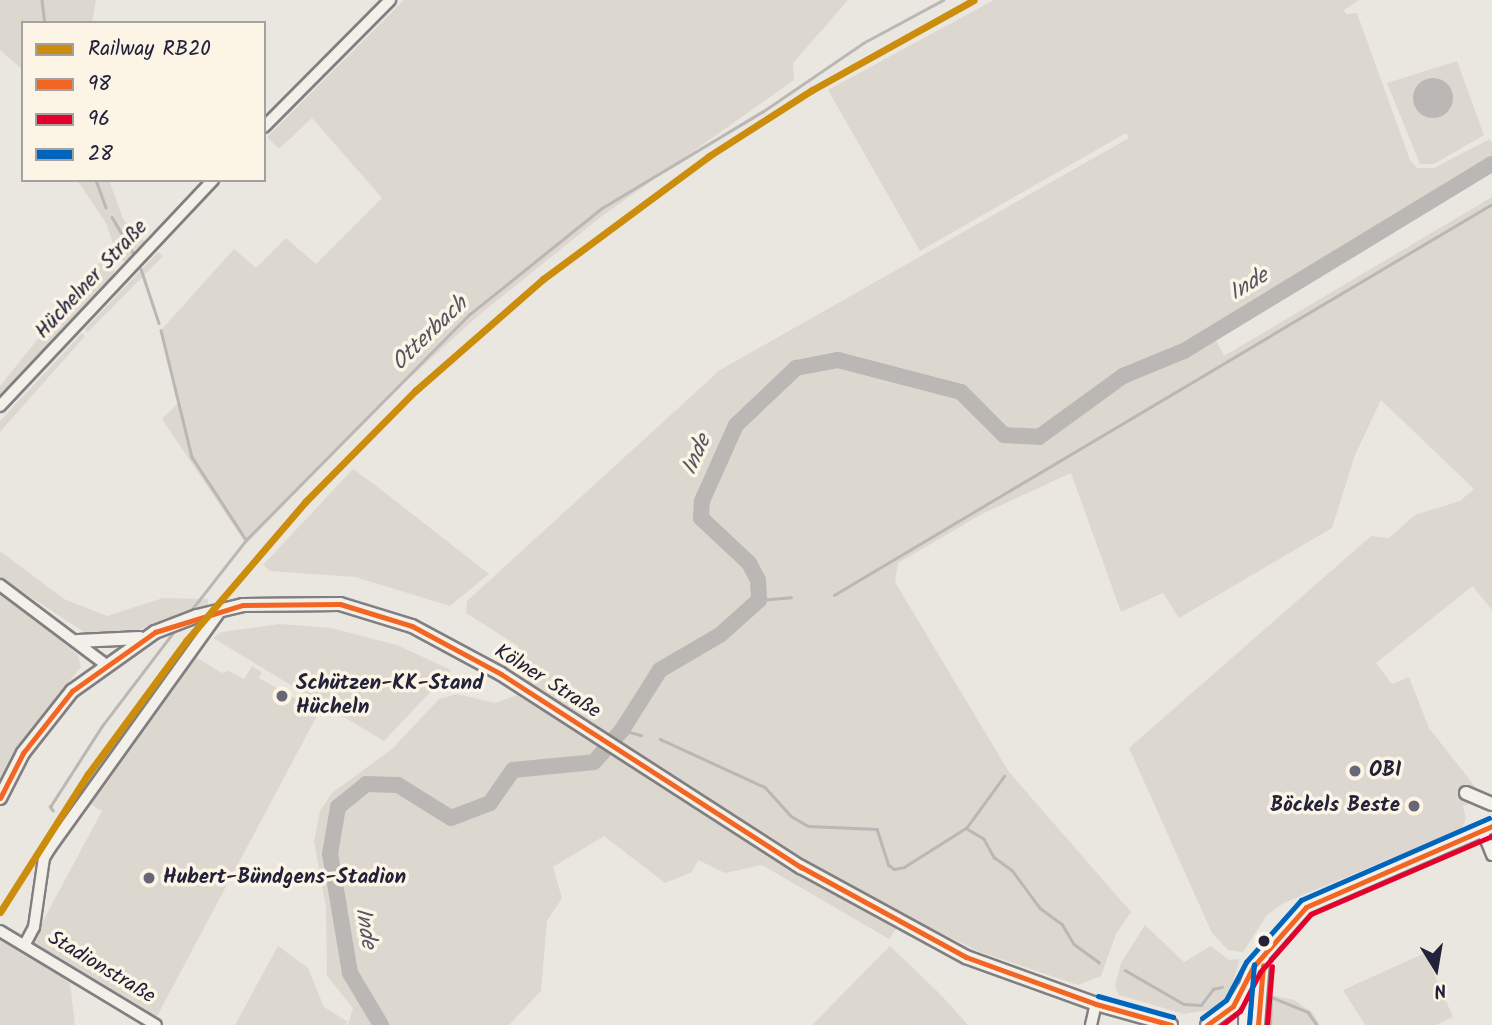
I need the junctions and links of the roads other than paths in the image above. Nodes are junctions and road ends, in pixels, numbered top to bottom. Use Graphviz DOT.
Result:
graph roads {
  1 [pos="390,0"];
  2 [pos="266,125"];
  3 [pos="211,182"];
  4 [pos="0,406"];
  5 [pos="0,585"];
  6 [pos="219,613"];
  7 [pos="147,637"];
  8 [pos="78,641"];
  9 [pos="105,664"];
  10 [pos="1466,793"];
  11 [pos="0,798"];
  12 [pos="1492,804"];
  13 [pos="1487,828"];
  14 [pos="1492,855"];
  15 [pos="0,931"];
  16 [pos="25,944"];
  17 [pos="1263,960"];
  18 [pos="1246,985"];
  19 [pos="1096,1004"];
  20 [pos="156,1025"];
  21 [pos="1091,1025"];
  22 [pos="1171,1025"];
  23 [pos="1207,1025"];
  24 [pos="1245,1025"];
  25 [pos="1258,1025"];
  1 -- 2 [label="street"];
  3 -- 4 [label="street, Hüchelner Straße"];
  5 -- 8 [label="street"];
  6 -- 16 [label="street, Stadionstraße"];
  7 -- 8 [label="main road"];
  7 -- 9 [label="main road, Kölner Straße"];
  7 -- 19 [label="main road, Kölner Straße"];
  8 -- 9 [label="street"];
  9 -- 11 [label="main road, Kölner Straße"];
  10 -- 12 [label="main road"];
  13 -- 14 [label="street"];
  13 -- 17 [label="main road"];
  15 -- 16 [label="street, Stadionstraße"];
  16 -- 20 [label="street, Stadionstraße"];
  17 -- 18 [label="main road"];
  17 -- 25 [label="main road"];
  18 -- 23 [label="main road"];
  18 -- 24 [label="main road"];
  19 -- 21 [label="street"];
  19 -- 22 [label="main road, Kölner Straße"];
}
